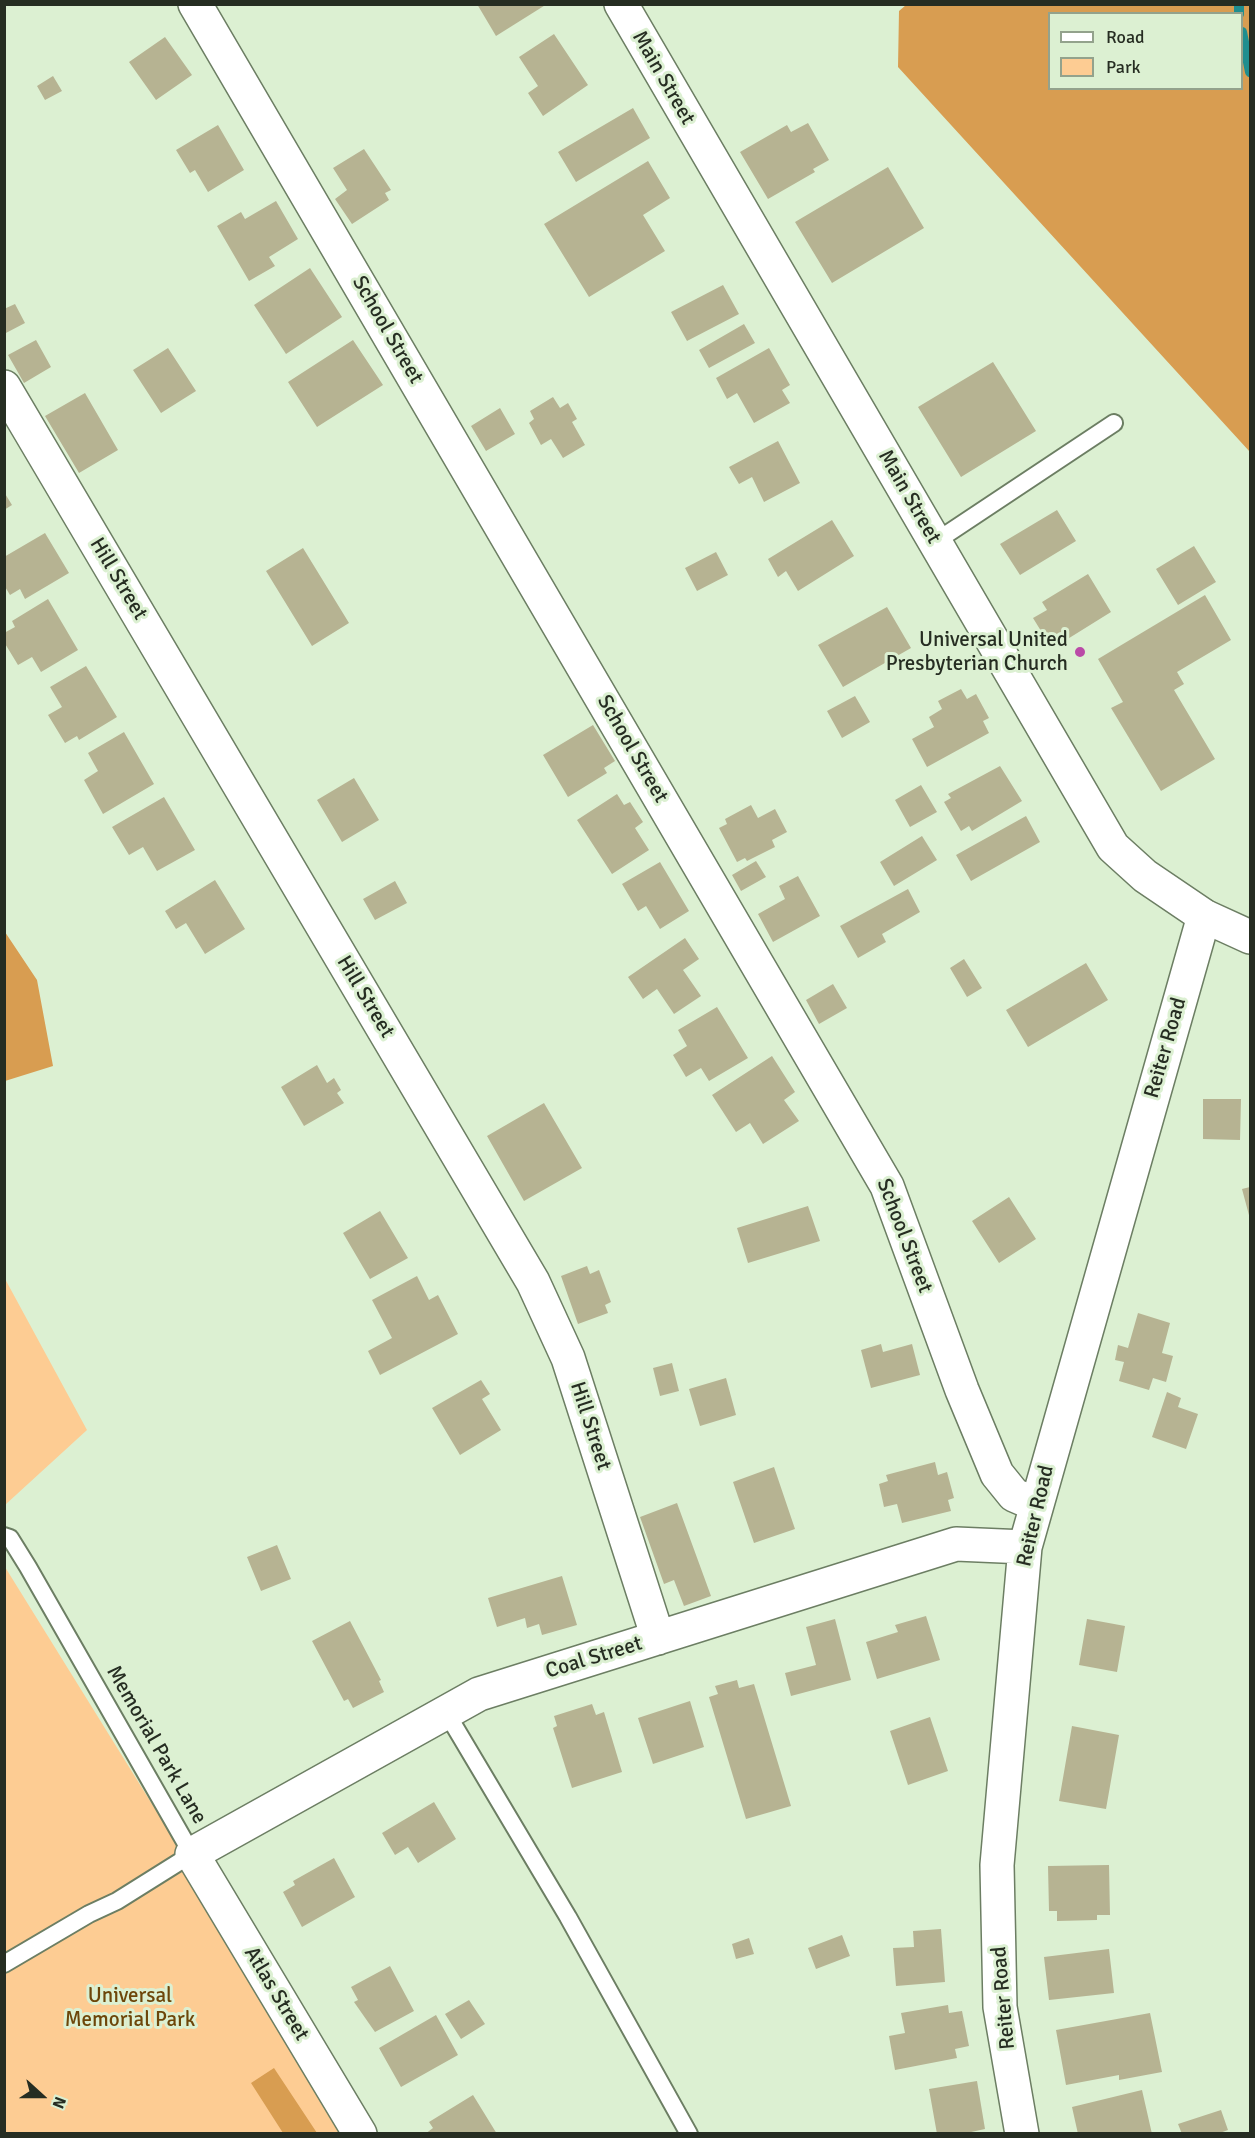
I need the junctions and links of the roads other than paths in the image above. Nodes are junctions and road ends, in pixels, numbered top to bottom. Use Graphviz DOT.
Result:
graph roads {
  1 [pos="195,4"];
  2 [pos="621,4"];
  3 [pos="5,390"];
  4 [pos="1114,423"];
  5 [pos="935,543"];
  6 [pos="1204,916"];
  7 [pos="1251,937"];
  8 [pos="1035,1504"];
  9 [pos="4,1536"];
  10 [pos="1025,1546"];
  11 [pos="658,1638"];
  12 [pos="446,1712"];
  13 [pos="192,1854"];
  14 [pos="4,1965"];
  15 [pos="360,2133"];
  16 [pos="689,2133"];
  17 [pos="1023,2133"];
  1 -- 8 [label="street, School Street"];
  2 -- 5 [label="street, Main Street"];
  3 -- 11 [label="street, Hill Street"];
  4 -- 5 [label="lane"];
  5 -- 6 [label="street, Main Street"];
  6 -- 7 [label="street, Main Street"];
  6 -- 8 [label="street, Reiter Road"];
  8 -- 10 [label="street, Reiter Road"];
  9 -- 13 [label="lane, Memorial Park Lane"];
  10 -- 11 [label="street, Coal Street"];
  10 -- 17 [label="street, Reiter Road"];
  11 -- 12 [label="street, Coal Street"];
  12 -- 13 [label="street, Coal Street"];
  12 -- 16 [label="lane"];
  13 -- 14 [label="lane, Memorial Park Lane"];
  13 -- 15 [label="street, Atlas Street"];
}
